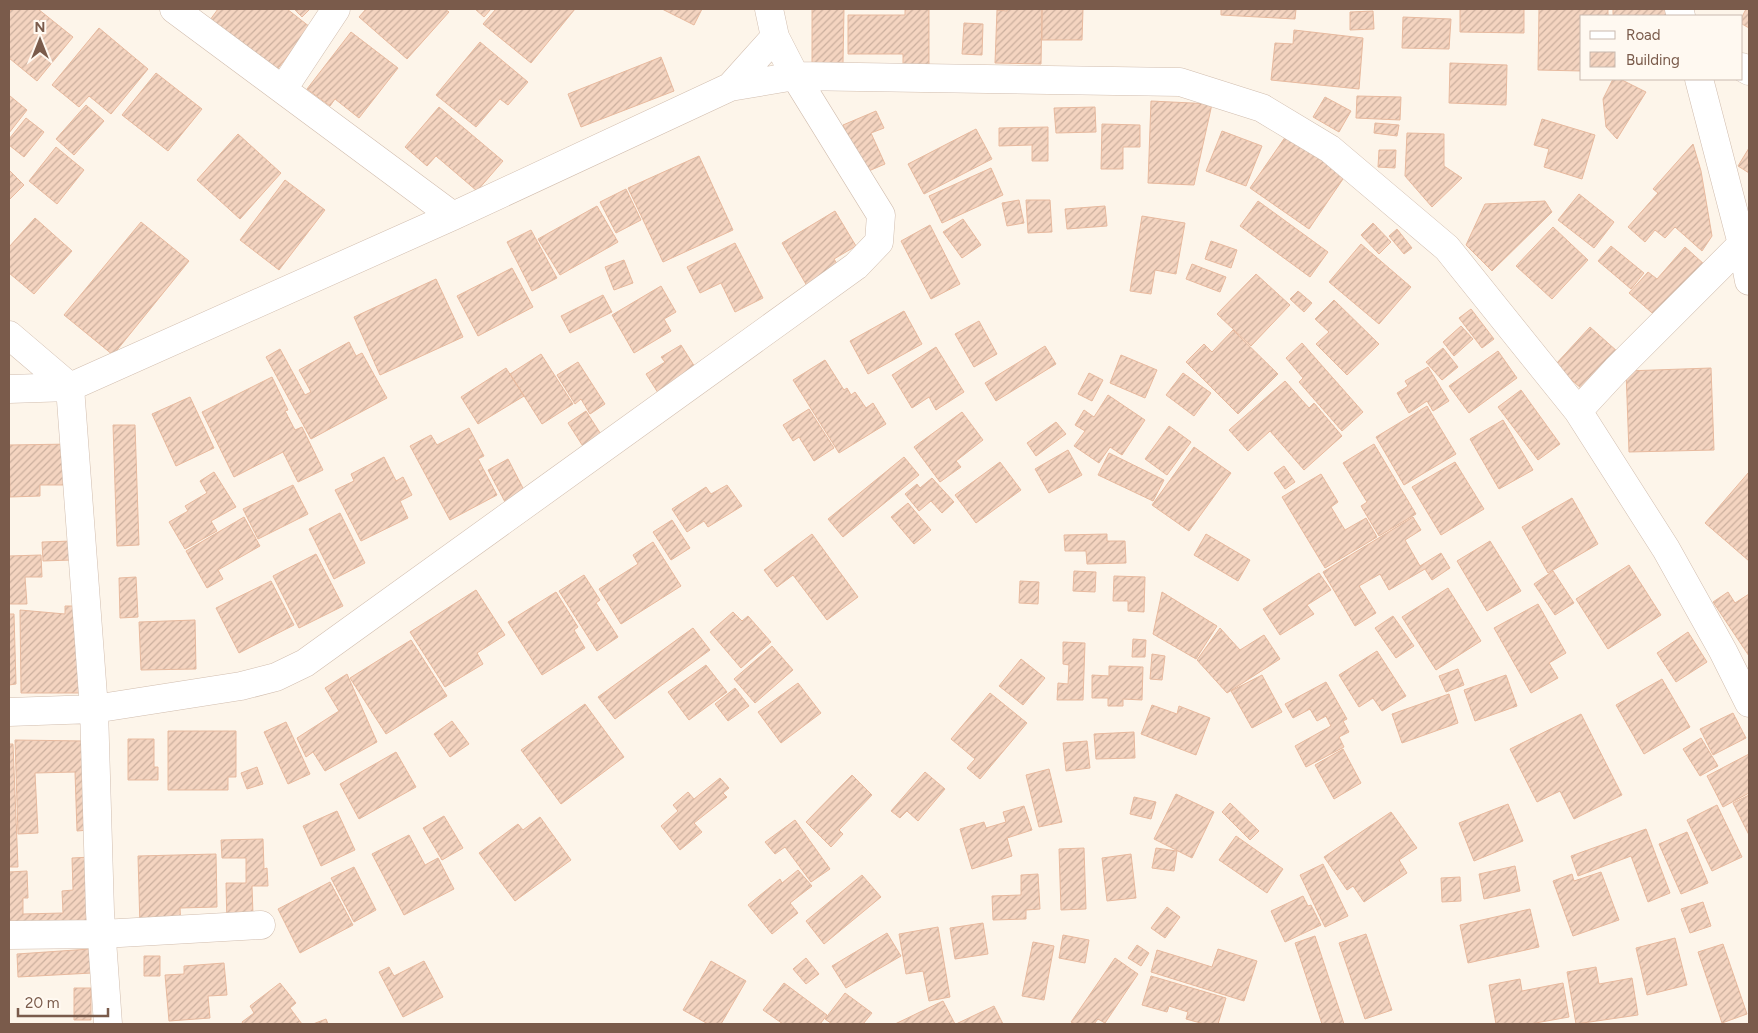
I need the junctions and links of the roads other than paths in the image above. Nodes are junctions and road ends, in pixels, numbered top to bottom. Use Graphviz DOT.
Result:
graph roads {
  1 [pos="174,9"];
  2 [pos="336,9"];
  3 [pos="769,9"];
  4 [pos="775,37"];
  5 [pos="795,76"];
  6 [pos="1699,80"];
  7 [pos="730,87"];
  8 [pos="283,89"];
  9 [pos="453,216"];
  10 [pos="1742,244"];
  11 [pos="1749,282"];
  12 [pos="9,334"];
  13 [pos="70,387"];
  14 [pos="9,389"];
  15 [pos="1578,411"];
  16 [pos="1749,704"];
  17 [pos="94,709"];
  18 [pos="9,712"];
  19 [pos="261,925"];
  20 [pos="102,934"];
  21 [pos="9,935"];
  22 [pos="108,1024"];
  1 -- 8 [label="street"];
  2 -- 8 [label="street"];
  3 -- 4 [label="street"];
  4 -- 5 [label="street"];
  4 -- 7 [label="street"];
  5 -- 7 [label="street"];
  5 -- 15 [label="street"];
  5 -- 17 [label="street"];
  6 -- 10 [label="street"];
  7 -- 9 [label="street"];
  8 -- 9 [label="street"];
  9 -- 13 [label="street"];
  10 -- 11 [label="street"];
  10 -- 15 [label="street"];
  12 -- 13 [label="street"];
  13 -- 14 [label="street"];
  13 -- 17 [label="street"];
  15 -- 16 [label="street"];
  17 -- 18 [label="street"];
  17 -- 20 [label="street"];
  19 -- 20 [label="street"];
  20 -- 21 [label="street"];
  20 -- 22 [label="street"];
}
